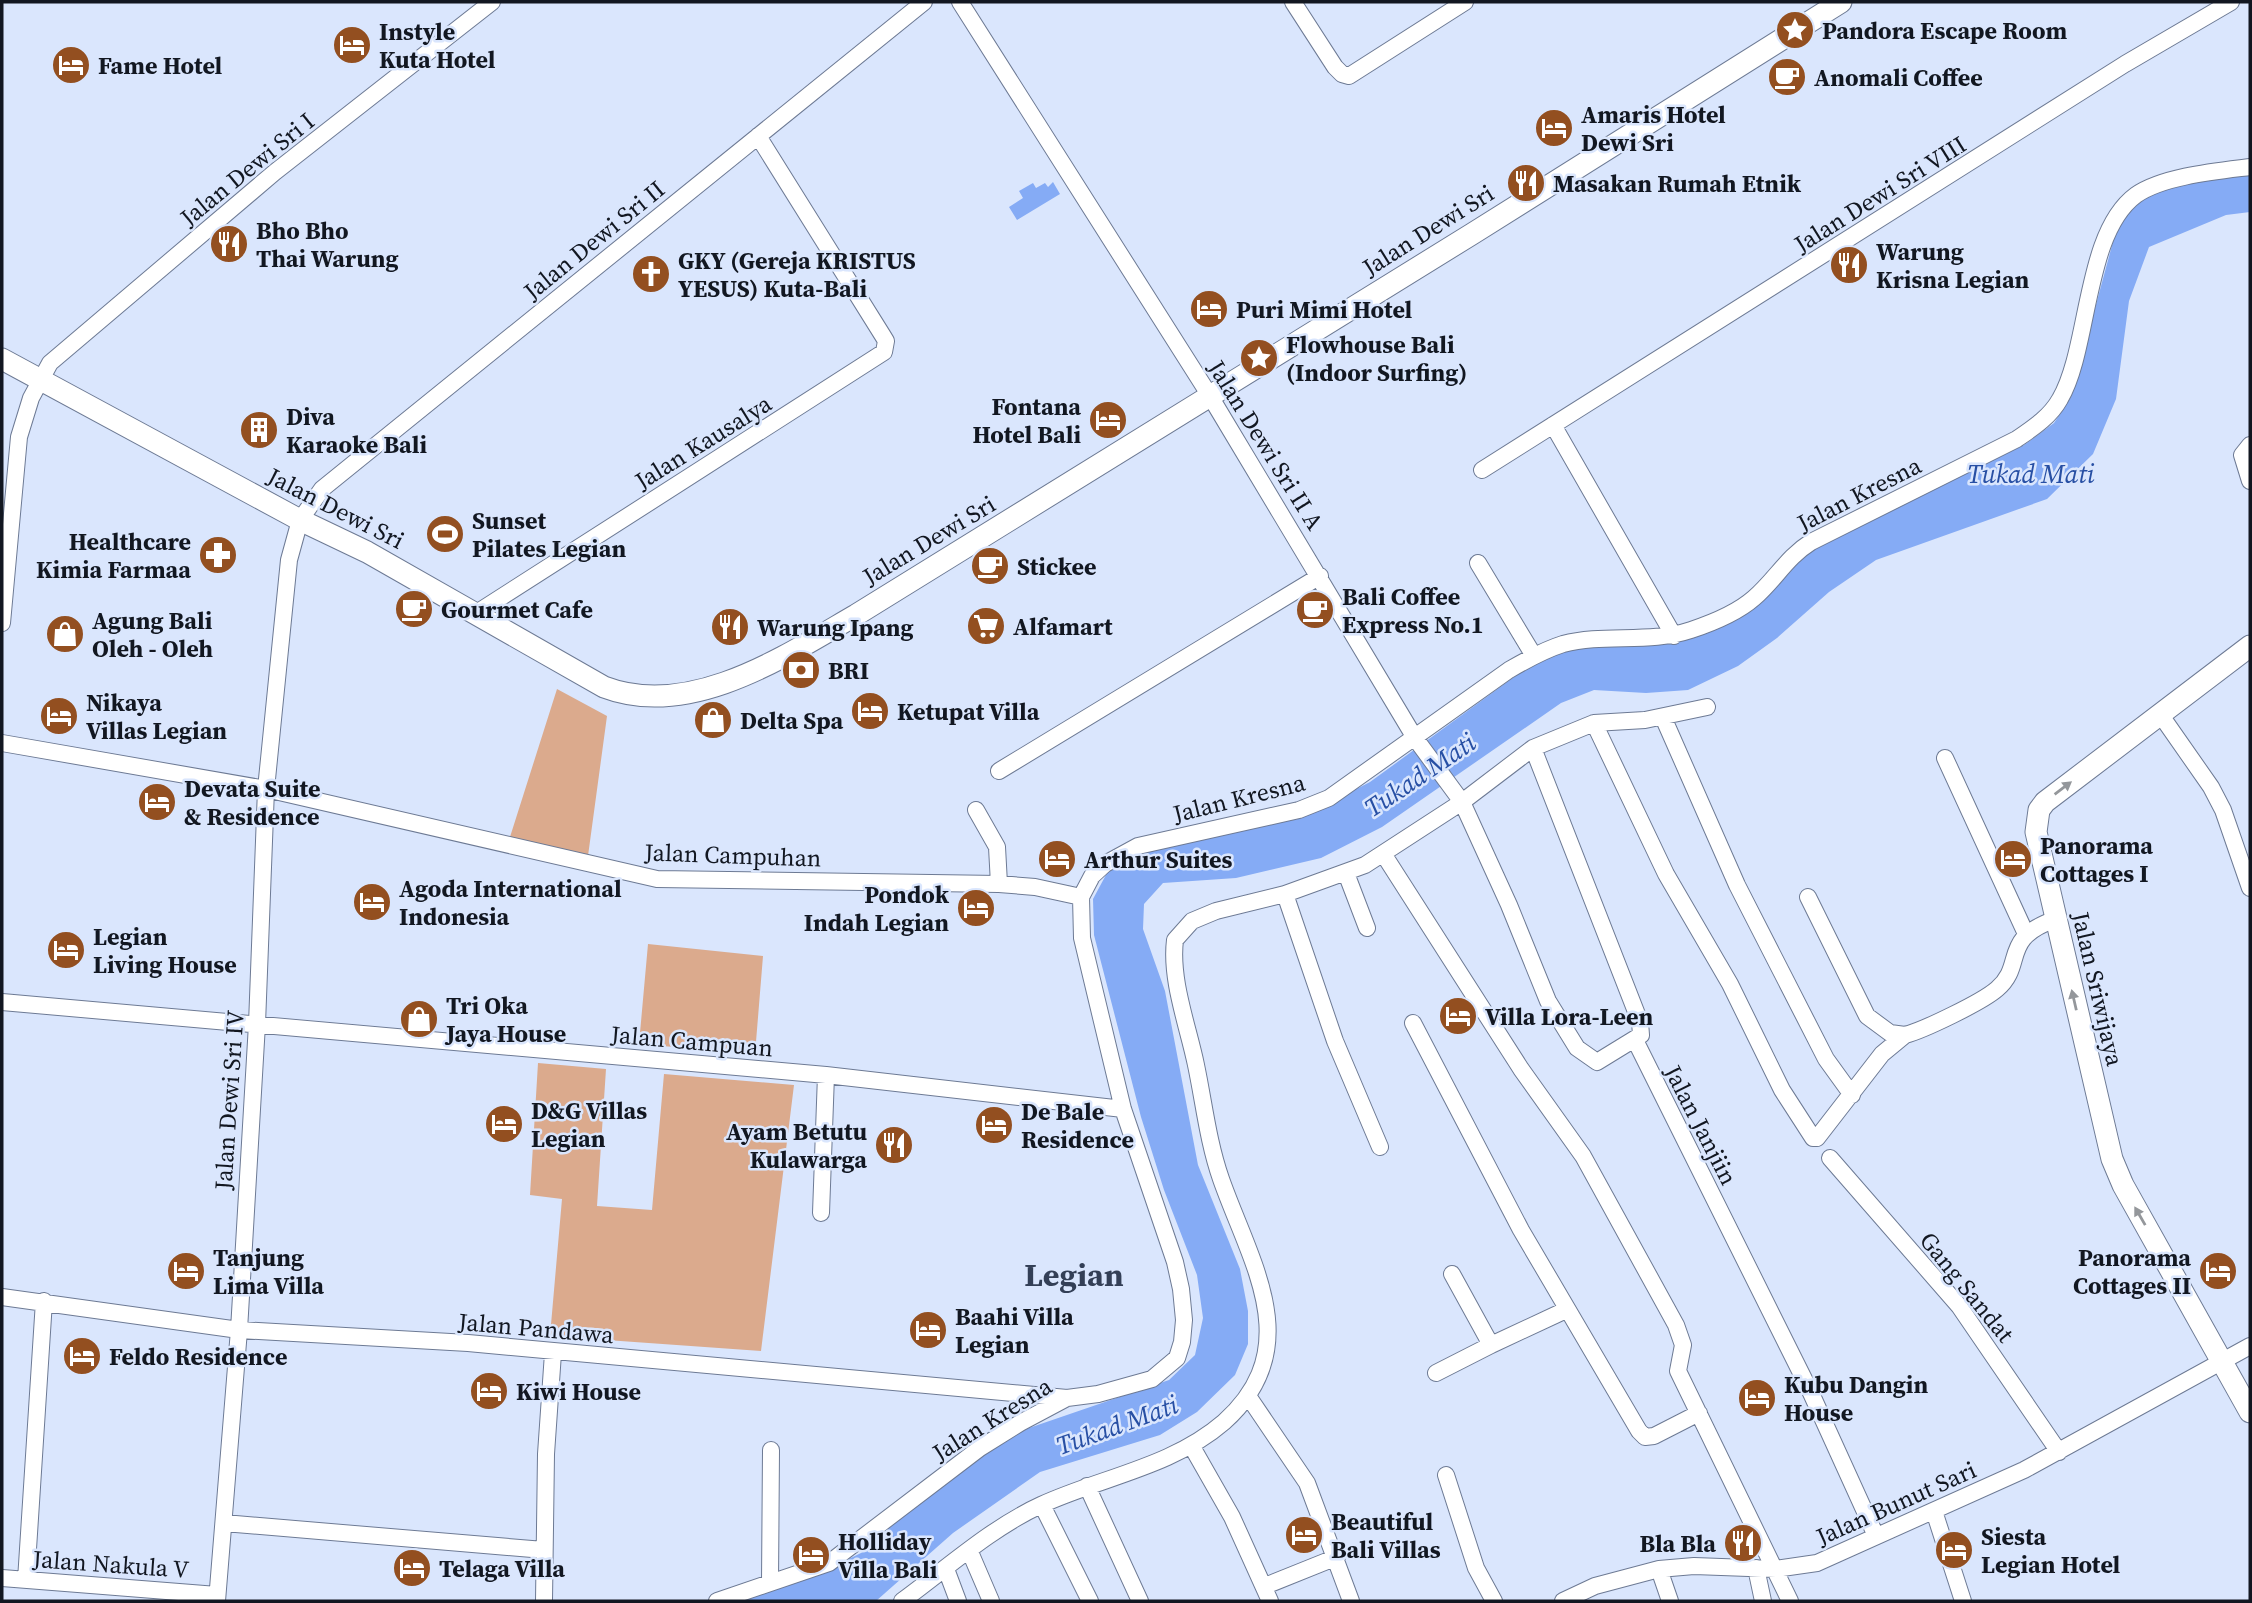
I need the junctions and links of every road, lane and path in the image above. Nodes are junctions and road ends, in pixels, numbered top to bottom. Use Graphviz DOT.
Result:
graph roads {
  1 [pos="492,2"];
  2 [pos="924,2"];
  3 [pos="960,2"];
  4 [pos="1293,2"];
  5 [pos="1465,2"];
  6 [pos="1841,2"];
  7 [pos="2231,2"];
  8 [pos="758,136"];
  9 [pos="2250,167"];
  10 [pos="2,359"];
  11 [pos="40,381"];
  12 [pos="1210,396"];
  13 [pos="1553,425"];
  14 [pos="2250,445"];
  15 [pos="1482,470"];
  16 [pos="2250,481"];
  17 [pos="300,520"];
  18 [pos="1478,563"];
  19 [pos="1320,576"];
  20 [pos="475,614"];
  21 [pos="2,623"];
  22 [pos="1674,636"];
  23 [pos="2250,646"];
  24 [pos="1534,656"];
  25 [pos="1707,707"];
  26 [pos="2160,714"];
  27 [pos="1663,717"];
  28 [pos="1594,723"];
  29 [pos="1417,740"];
  30 [pos="2,743"];
  31 [pos="1533,748"];
  32 [pos="1945,758"];
  33 [pos="999,771"];
  34 [pos="266,789"];
  35 [pos="1460,799"];
  36 [pos="976,810"];
  37 [pos="1384,855"];
  38 [pos="1346,873"];
  39 [pos="999,884"];
  40 [pos="2250,888"];
  41 [pos="1285,894"];
  42 [pos="1081,897"];
  43 [pos="1808,897"];
  44 [pos="2056,919"];
  45 [pos="1367,928"];
  46 [pos="2026,934"];
  47 [pos="2,1002"];
  48 [pos="1413,1023"];
  49 [pos="257,1024"];
  50 [pos="1905,1035"];
  51 [pos="1635,1041"];
  52 [pos="827,1076"];
  53 [pos="1852,1095"];
  54 [pos="1123,1109"];
  55 [pos="1381,1147"];
  56 [pos="1830,1158"];
  57 [pos="821,1213"];
  58 [pos="1452,1274"];
  59 [pos="2,1297"];
  60 [pos="44,1301"];
  61 [pos="1566,1310"];
  62 [pos="239,1330"];
  63 [pos="1491,1345"];
  64 [pos="2250,1346"];
  65 [pos="553,1353"];
  66 [pos="2223,1361"];
  67 [pos="1436,1373"];
  68 [pos="1248,1396"];
  69 [pos="1067,1398"];
  70 [pos="2250,1412"];
  71 [pos="1699,1413"];
  72 [pos="1191,1445"];
  73 [pos="771,1450"];
  74 [pos="2059,1452"];
  75 [pos="1446,1475"];
  76 [pos="1087,1486"];
  77 [pos="1042,1505"];
  78 [pos="1934,1511"];
  79 [pos="224,1523"];
  80 [pos="1876,1536"];
  81 [pos="544,1550"];
  82 [pos="970,1552"];
  83 [pos="1337,1557"];
  84 [pos="1756,1568"];
  85 [pos="946,1569"];
  86 [pos="1659,1569"];
  87 [pos="1776,1569"];
  88 [pos="2,1578"];
  89 [pos="26,1580"];
  90 [pos="770,1582"];
  91 [pos="1268,1593"];
  92 [pos="217,1598"];
  93 [pos="544,1601"];
  94 [pos="717,1601"];
  95 [pos="902,1601"];
  96 [pos="958,1601"];
  97 [pos="991,1601"];
  98 [pos="1090,1601"];
  99 [pos="1140,1601"];
  100 [pos="1351,1601"];
  101 [pos="1494,1601"];
  102 [pos="1563,1601"];
  103 [pos="1670,1601"];
  104 [pos="1763,1601"];
  105 [pos="1790,1601"];
  106 [pos="1963,1601"];
  1 -- 11 [label="street, Jalan Dewi Sri I"];
  2 -- 8 [label="street, Jalan Dewi Sri II"];
  3 -- 12 [label="street, Jalan Dewi Sri II A"];
  4 -- 5 [label="street"];
  6 -- 12 [label="street, Jalan Dewi Sri"];
  7 -- 13 [label="street, Jalan Dewi Sri VIII"];
  8 -- 17 [label="street, Jalan Dewi Sri II"];
  8 -- 20 [label="street, Jalan Kausalya"];
  9 -- 22 [label="street, Jalan Kresna"];
  10 -- 11 [label="street, Jalan Dewi Sri"];
  11 -- 17 [label="street, Jalan Dewi Sri"];
  11 -- 21 [label="street, Jalan Dewi Sri I"];
  12 -- 19 [label="street, Jalan Dewi Sri II A"];
  12 -- 20 [label="street, Jalan Dewi Sri"];
  13 -- 15 [label="street, Jalan Dewi Sri VIII"];
  13 -- 22 [label="street"];
  14 -- 16 [label="street"];
  17 -- 20 [label="street, Jalan Dewi Sri"];
  17 -- 34 [label="street, Jalan Dewi Sri IV"];
  18 -- 24 [label="street"];
  19 -- 29 [label="street, Jalan Dewi Sri II A"];
  19 -- 33 [label="street"];
  22 -- 24 [label="street, Jalan Kresna"];
  23 -- 26 [label="street, Jalan Sriwijaya"];
  24 -- 29 [label="street, Jalan Kresna"];
  25 -- 27 [label="street"];
  26 -- 40 [label="street"];
  44 -- 26 [label="street, Jalan Sriwijaya, one-way"];
  27 -- 28 [label="street"];
  27 -- 53 [label="street"];
  28 -- 31 [label="street"];
  28 -- 53 [label="street"];
  29 -- 35 [label="street, Jalan Dewi Sri II A"];
  29 -- 42 [label="street, Jalan Kresna"];
  30 -- 34 [label="street, Jalan Campuhan"];
  31 -- 35 [label="street"];
  31 -- 51 [label="street"];
  32 -- 46 [label="street"];
  34 -- 39 [label="street, Jalan Campuhan"];
  34 -- 49 [label="street, Jalan Dewi Sri IV"];
  35 -- 37 [label="street"];
  35 -- 51 [label="street"];
  36 -- 39 [label="street"];
  37 -- 38 [label="street"];
  37 -- 71 [label="street"];
  38 -- 41 [label="street"];
  38 -- 45 [label="street"];
  39 -- 42 [label="street, Jalan Campuhan"];
  41 -- 55 [label="street"];
  41 -- 68 [label="street"];
  42 -- 54 [label="street, Jalan Kresna"];
  43 -- 50 [label="street"];
  44 -- 46 [label="street"];
  66 -- 44 [label="street, Jalan Sriwijaya, one-way"];
  46 -- 50 [label="street"];
  47 -- 49 [label="street, Jalan Campuan"];
  48 -- 61 [label="street"];
  49 -- 52 [label="street, Jalan Campuan"];
  49 -- 62 [label="street, Jalan Dewi Sri IV"];
  50 -- 53 [label="street"];
  51 -- 80 [label="street, Jalan Janjiin"];
  52 -- 54 [label="street, Jalan Campuan"];
  52 -- 57 [label="street"];
  54 -- 69 [label="street, Jalan Kresna"];
  56 -- 74 [label="street, Gang Sandat"];
  58 -- 63 [label="street"];
  59 -- 60 [label="street, Jalan Pandawa"];
  60 -- 62 [label="street, Jalan Pandawa"];
  60 -- 89 [label="street"];
  61 -- 63 [label="street"];
  61 -- 71 [label="street"];
  62 -- 65 [label="street, Jalan Pandawa"];
  62 -- 79 [label="street, Jalan Dewi Sri IV"];
  63 -- 67 [label="street"];
  64 -- 66 [label="street, Jalan Bunut Sari"];
  65 -- 69 [label="street, Jalan Pandawa"];
  65 -- 81 [label="street"];
  66 -- 70 [label="street, Jalan Sriwijaya"];
  66 -- 74 [label="street, Jalan Bunut Sari"];
  68 -- 72 [label="street"];
  68 -- 83 [label="street"];
  69 -- 90 [label="street, Jalan Kresna"];
  71 -- 87 [label="street"];
  72 -- 76 [label="street"];
  72 -- 91 [label="street"];
  73 -- 90 [label="street"];
  74 -- 78 [label="street, Jalan Bunut Sari"];
  75 -- 101 [label="street"];
  76 -- 77 [label="street"];
  76 -- 99 [label="street"];
  77 -- 82 [label="street"];
  77 -- 98 [label="street"];
  78 -- 80 [label="street, Jalan Bunut Sari"];
  78 -- 106 [label="street"];
  79 -- 81 [label="street"];
  79 -- 92 [label="street, Jalan Dewi Sri IV"];
  80 -- 87 [label="street, Jalan Bunut Sari"];
  81 -- 93 [label="street"];
  82 -- 85 [label="street"];
  82 -- 97 [label="street"];
  83 -- 91 [label="street"];
  83 -- 100 [label="street"];
  84 -- 86 [label="street, Jalan Bunut Sari"];
  84 -- 87 [label="street, Jalan Bunut Sari"];
  84 -- 104 [label="street"];
  85 -- 95 [label="street"];
  85 -- 96 [label="street"];
  86 -- 102 [label="street, Jalan Bunut Sari"];
  86 -- 103 [label="street"];
  87 -- 105 [label="street"];
  88 -- 89 [label="street, Jalan Nakula V"];
  89 -- 92 [label="street, Jalan Nakula V"];
  90 -- 94 [label="street, Jalan Kresna"];
}
